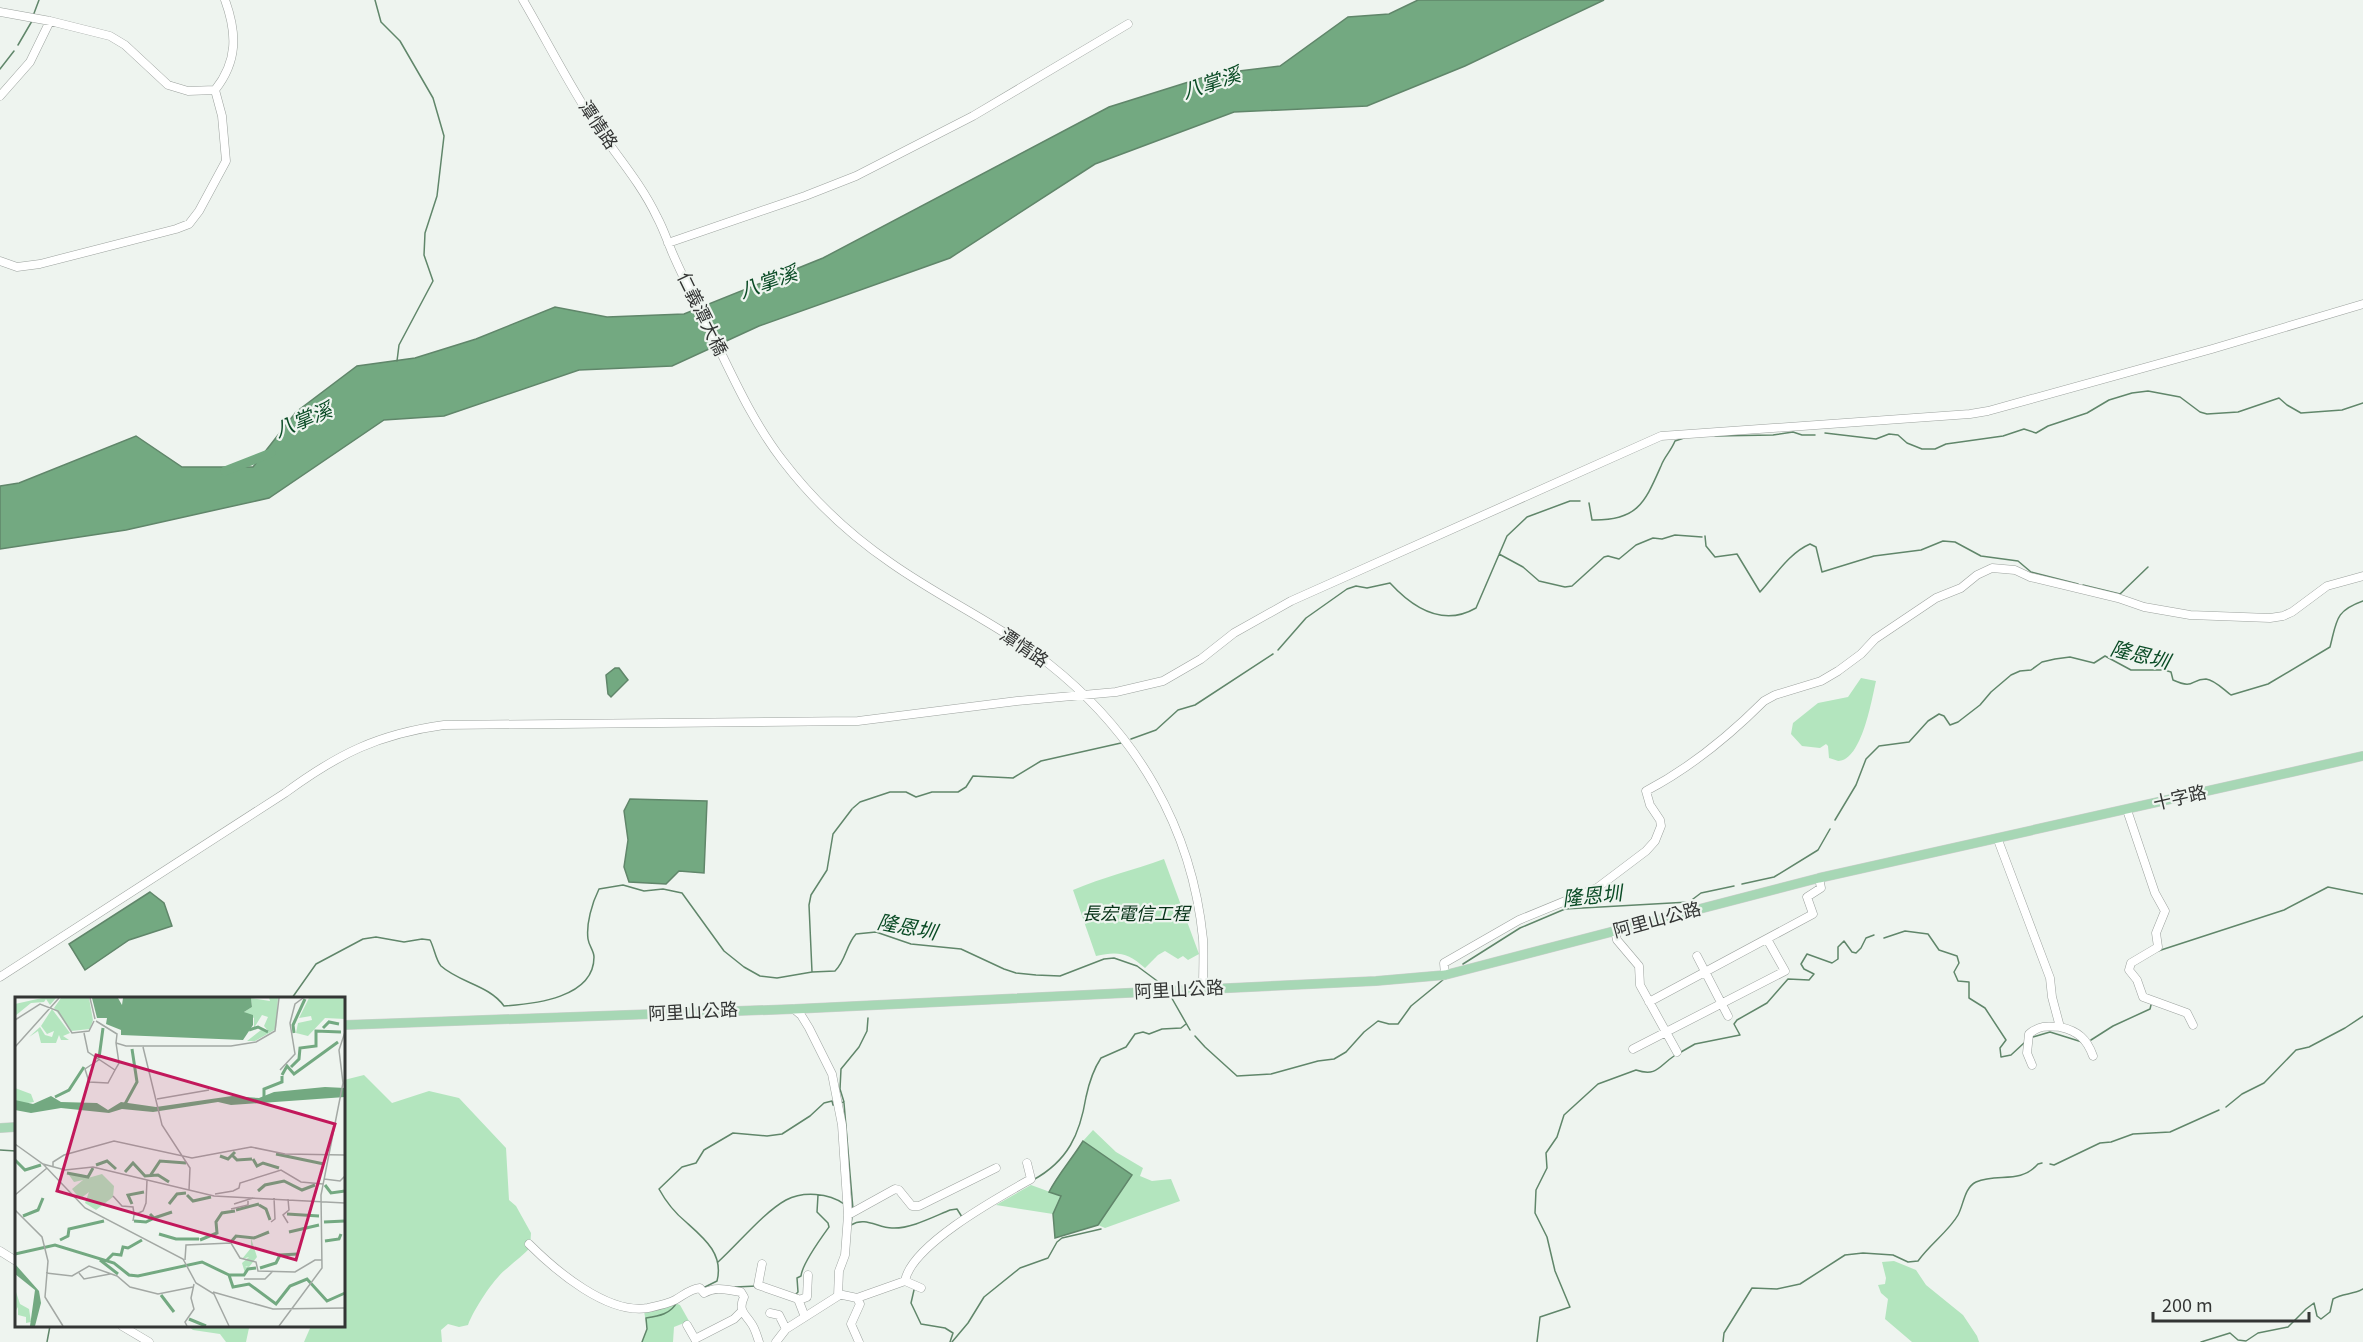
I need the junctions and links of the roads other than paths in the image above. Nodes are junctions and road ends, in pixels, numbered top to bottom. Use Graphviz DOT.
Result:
graph roads {
  1 [pos="225,0"];
  2 [pos="523,0"];
  3 [pos="0,12"];
  4 [pos="47,20"];
  5 [pos="1128,24"];
  6 [pos="215,90"];
  7 [pos="0,96"];
  8 [pos="670,246"];
  9 [pos="0,261"];
  10 [pos="2363,304"];
  11 [pos="733,379"];
  12 [pos="2363,576"];
  13 [pos="1083,694"];
  14 [pos="2363,756"];
  15 [pos="2127,810"];
  16 [pos="1998,840"];
  17 [pos="1819,878"];
  18 [pos="1615,931"];
  19 [pos="1767,939"];
  20 [pos="1697,956"];
  21 [pos="1705,972"];
  22 [pos="1444,975"];
  23 [pos="0,977"];
  24 [pos="1203,989"];
  25 [pos="1649,1002"];
  26 [pos="1721,1004"];
  27 [pos="794,1009"];
  28 [pos="1728,1016"];
  29 [pos="345,1025"];
  30 [pos="2193,1025"];
  31 [pos="2060,1027"];
  32 [pos="1667,1032"];
  33 [pos="1633,1049"];
  34 [pos="1677,1052"];
  35 [pos="2093,1056"];
  36 [pos="2032,1065"];
  37 [pos="15,1127"];
  38 [pos="0,1128"];
  39 [pos="1027,1163"];
  40 [pos="996,1168"];
  41 [pos="848,1215"];
  42 [pos="530,1244"];
  43 [pos="0,1251"];
  44 [pos="15,1260"];
  45 [pos="762,1264"];
  46 [pos="808,1275"];
  47 [pos="905,1281"];
  48 [pos="921,1288"];
  49 [pos="838,1294"];
  50 [pos="857,1298"];
  51 [pos="799,1300"];
  52 [pos="741,1312"];
  53 [pos="770,1313"];
  54 [pos="806,1317"];
  55 [pos="687,1325"];
  56 [pos="124,1327"];
  57 [pos="786,1329"];
  58 [pos="150,1342"];
  59 [pos="759,1342"];
  60 [pos="777,1342"];
  61 [pos="859,1342"];
  1 -- 6 [label="street"];
  2 -- 8 [label="street, 潭情路"];
  3 -- 4 [label="street"];
  4 -- 6 [label="street"];
  4 -- 7 [label="street"];
  5 -- 8 [label="street"];
  6 -- 9 [label="street"];
  8 -- 11 [label="street, 仁義潭大橋"];
  10 -- 13 [label="street"];
  11 -- 13 [label="street, 潭情路"];
  12 -- 22 [label="street"];
  13 -- 23 [label="street"];
  13 -- 24 [label="street, 潭情路"];
  14 -- 15 [label="main road, 十字路"];
  15 -- 16 [label="main road, 十字路"];
  15 -- 30 [label="street"];
  16 -- 17 [label="main road, 阿里山公路"];
  16 -- 31 [label="street"];
  17 -- 18 [label="main road, 阿里山公路"];
  17 -- 19 [label="street"];
  18 -- 22 [label="main road, 阿里山公路"];
  18 -- 25 [label="street"];
  19 -- 21 [label="street"];
  19 -- 26 [label="street"];
  20 -- 21 [label="street"];
  21 -- 25 [label="street"];
  21 -- 26 [label="street"];
  22 -- 24 [label="main road, 阿里山公路"];
  24 -- 27 [label="main road, 阿里山公路"];
  25 -- 32 [label="street"];
  26 -- 28 [label="street"];
  26 -- 32 [label="street"];
  27 -- 29 [label="main road, 阿里山公路"];
  27 -- 41 [label="street"];
  31 -- 35 [label="street"];
  31 -- 36 [label="street"];
  32 -- 33 [label="street"];
  32 -- 34 [label="street"];
  37 -- 38 [label="main road"];
  39 -- 47 [label="street"];
  40 -- 41 [label="street"];
  41 -- 49 [label="street"];
  42 -- 52 [label="street"];
  43 -- 44 [label="street"];
  45 -- 51 [label="street"];
  46 -- 51 [label="street"];
  47 -- 48 [label="street"];
  47 -- 50 [label="street"];
  49 -- 50 [label="street"];
  49 -- 54 [label="street"];
  50 -- 61 [label="street"];
  51 -- 54 [label="street"];
  52 -- 55 [label="street"];
  52 -- 59 [label="street"];
  53 -- 57 [label="street"];
  54 -- 57 [label="street"];
  56 -- 58 [label="street"];
  57 -- 60 [label="street"];
}
